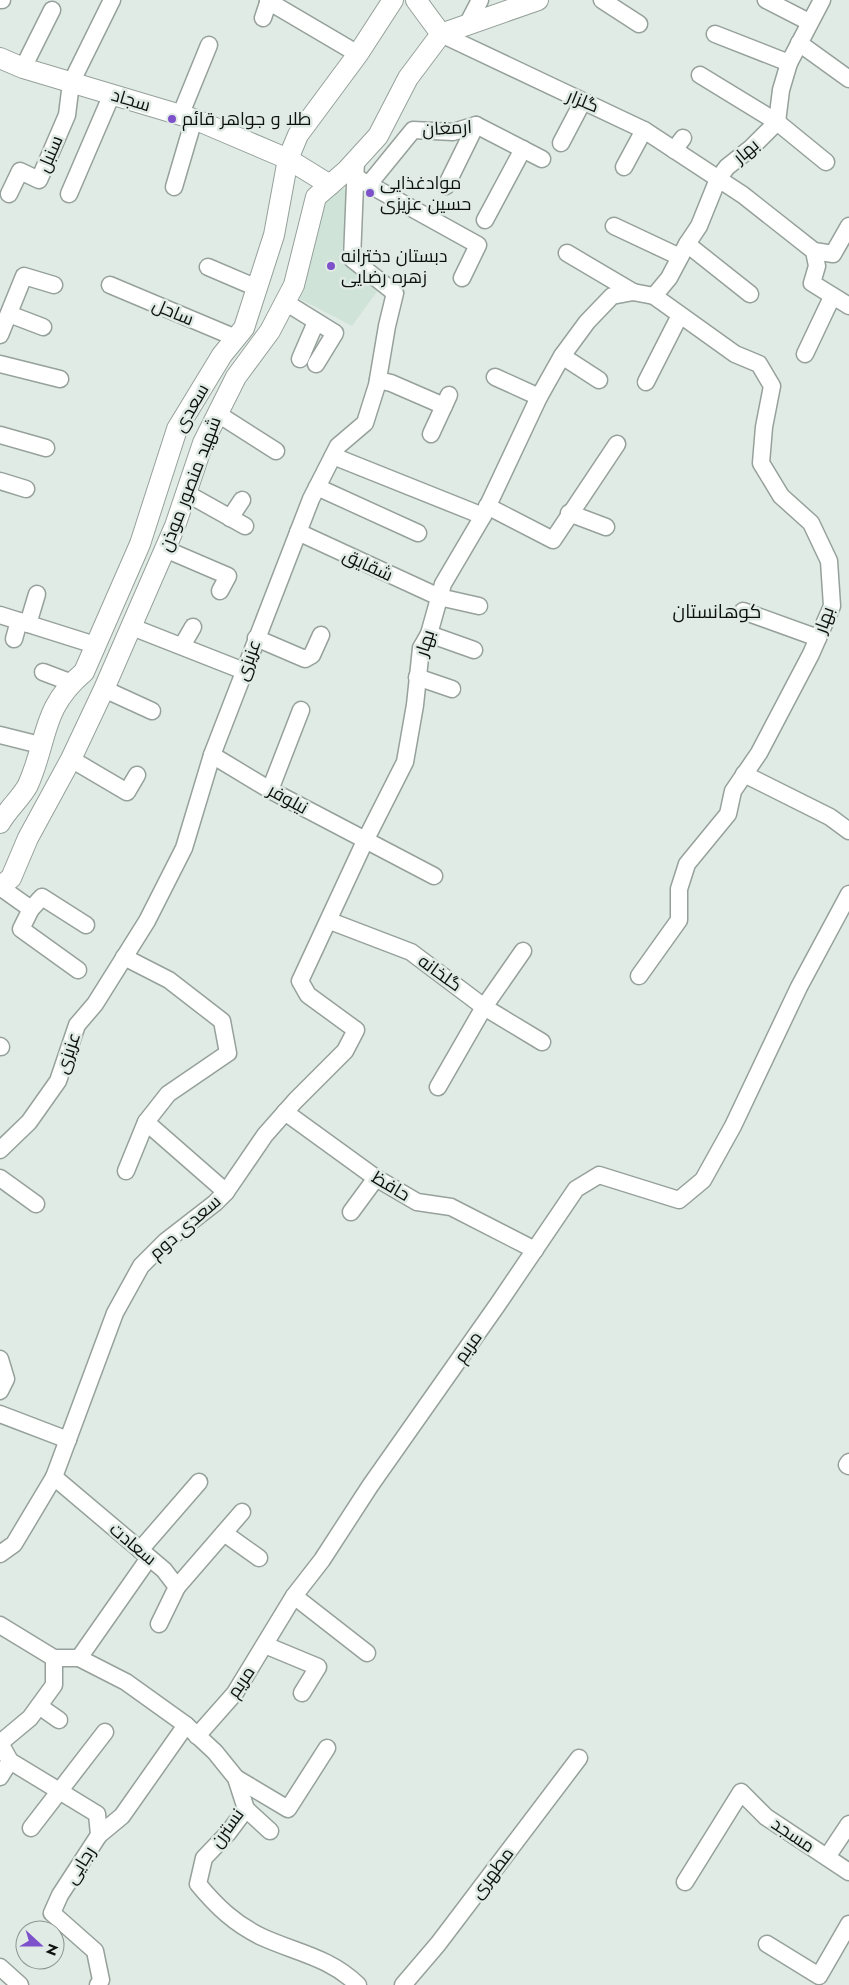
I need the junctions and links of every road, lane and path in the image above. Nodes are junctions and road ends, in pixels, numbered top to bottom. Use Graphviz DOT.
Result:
graph roads {
  1 [pos="112,0"];
  2 [pos="393,0"];
  3 [pos="416,0"];
  4 [pos="480,0"];
  5 [pos="538,0"];
  6 [pos="602,0"];
  7 [pos="766,0"];
  8 [pos="822,0"];
  9 [pos="269,1"];
  10 [pos="52,10"];
  11 [pos="263,18"];
  12 [pos="809,22"];
  13 [pos="639,24"];
  14 [pos="467,25"];
  15 [pos="441,34"];
  16 [pos="715,34"];
  17 [pos="799,43"];
  18 [pos="209,45"];
  19 [pos="358,54"];
  20 [pos="0,58"];
  21 [pos="789,63"];
  22 [pos="23,68"];
  23 [pos="700,75"];
  24 [pos="849,79"];
  25 [pos="71,83"];
  26 [pos="112,94"];
  27 [pos="582,103"];
  28 [pos="187,117"];
  29 [pos="778,122"];
  30 [pos="476,125"];
  31 [pos="644,130"];
  32 [pos="561,143"];
  33 [pos="523,149"];
  34 [pos="288,159"];
  35 [pos="542,159"];
  36 [pos="826,162"];
  37 [pos="624,167"];
  38 [pos="360,173"];
  39 [pos="718,179"];
  40 [pos="330,185"];
  41 [pos="446,186"];
  42 [pos="174,187"];
  43 [pos="9,194"];
  44 [pos="69,194"];
  45 [pos="485,220"];
  46 [pos="614,226"];
  47 [pos="849,226"];
  48 [pos="683,250"];
  49 [pos="814,251"];
  50 [pos="567,253"];
  51 [pos="208,267"];
  52 [pos="462,278"];
  53 [pos="54,285"];
  54 [pos="110,285"];
  55 [pos="257,288"];
  56 [pos="633,292"];
  57 [pos="750,294"];
  58 [pos="654,296"];
  59 [pos="832,297"];
  60 [pos="285,302"];
  61 [pos="849,306"];
  62 [pos="9,314"];
  63 [pos="680,315"];
  64 [pos="316,322"];
  65 [pos="43,327"];
  66 [pos="0,335"];
  67 [pos="236,338"];
  68 [pos="805,354"];
  69 [pos="562,356"];
  70 [pos="300,359"];
  71 [pos="0,364"];
  72 [pos="316,364"];
  73 [pos="495,377"];
  74 [pos="60,379"];
  75 [pos="378,380"];
  76 [pos="599,380"];
  77 [pos="646,382"];
  78 [pos="539,397"];
  79 [pos="218,414"];
  80 [pos="431,434"];
  81 [pos="0,435"];
  82 [pos="617,444"];
  83 [pos="46,448"];
  84 [pos="276,451"];
  85 [pos="333,456"];
  86 [pos="0,481"];
  87 [pos="317,488"];
  88 [pos="26,489"];
  89 [pos="186,493"];
  90 [pos="242,500"];
  91 [pos="485,511"];
  92 [pos="570,513"];
  93 [pos="606,527"];
  94 [pos="298,532"];
  95 [pos="418,533"];
  96 [pos="165,549"];
  97 [pos="220,591"];
  98 [pos="37,594"];
  99 [pos="439,597"];
  100 [pos="479,606"];
  101 [pos="743,612"];
  102 [pos="0,615"];
  103 [pos="23,622"];
  104 [pos="132,627"];
  105 [pos="193,627"];
  106 [pos="429,634"];
  107 [pos="321,636"];
  108 [pos="256,638"];
  109 [pos="818,638"];
  110 [pos="14,639"];
  111 [pos="95,645"];
  112 [pos="182,646"];
  113 [pos="474,650"];
  114 [pos="244,671"];
  115 [pos="43,672"];
  116 [pos="417,677"];
  117 [pos="72,683"];
  118 [pos="104,689"];
  119 [pos="452,689"];
  120 [pos="301,710"];
  121 [pos="152,711"];
  122 [pos="0,734"];
  123 [pos="40,745"];
  124 [pos="212,755"];
  125 [pos="71,759"];
  126 [pos="744,774"];
  127 [pos="137,775"];
  128 [pos="270,790"];
  129 [pos="0,823"];
  130 [pos="849,831"];
  131 [pos="365,841"];
  132 [pos="434,876"];
  133 [pos="0,887"];
  134 [pos="849,894"];
  135 [pos="31,909"];
  136 [pos="330,921"];
  137 [pos="86,925"];
  138 [pos="523,950"];
  139 [pos="124,956"];
  140 [pos="78,970"];
  141 [pos="639,976"];
  142 [pos="484,1007"];
  143 [pos="356,1030"];
  144 [pos="542,1042"];
  145 [pos="438,1087"];
  146 [pos="285,1112"];
  147 [pos="146,1122"];
  148 [pos="0,1150"];
  149 [pos="126,1171"];
  150 [pos="0,1178"];
  151 [pos="376,1178"];
  152 [pos="226,1192"];
  153 [pos="36,1204"];
  154 [pos="351,1212"];
  155 [pos="535,1250"];
  156 [pos="0,1359"];
  157 [pos="0,1391"];
  158 [pos="0,1414"];
  159 [pos="68,1440"];
  160 [pos="849,1462"];
  161 [pos="849,1466"];
  162 [pos="54,1477"];
  163 [pos="199,1482"];
  164 [pos="242,1512"];
  165 [pos="224,1533"];
  166 [pos="0,1554"];
  167 [pos="144,1554"];
  168 [pos="259,1558"];
  169 [pos="177,1587"];
  170 [pos="294,1596"];
  171 [pos="160,1624"];
  172 [pos="0,1625"];
  173 [pos="265,1645"];
  174 [pos="367,1654"];
  175 [pos="54,1658"];
  176 [pos="78,1658"];
  177 [pos="302,1693"];
  178 [pos="39,1706"];
  179 [pos="59,1720"];
  180 [pos="192,1730"];
  181 [pos="105,1732"];
  182 [pos="0,1743"];
  183 [pos="327,1748"];
  184 [pos="579,1758"];
  185 [pos="10,1760"];
  186 [pos="0,1777"];
  187 [pos="236,1778"];
  188 [pos="61,1791"];
  189 [pos="246,1809"];
  190 [pos="849,1824"];
  191 [pos="31,1828"];
  192 [pos="270,1831"];
  193 [pos="99,1835"];
  194 [pos="827,1857"];
  195 [pos="849,1872"];
  196 [pos="685,1882"];
  197 [pos="849,1924"];
  198 [pos="767,1944"];
  199 [pos="0,1967"];
  200 [pos="20,1985"];
  201 [pos="98,1985"];
  202 [pos="358,1985"];
  203 [pos="403,1985"];
  1 -- 25 [label="street"];
  2 -- 19 [label="street, سعدی"];
  3 -- 15 [label="street"];
  4 -- 14 [label="street"];
  5 -- 14 [label="street"];
  6 -- 13 [label="street"];
  7 -- 12 [label="street"];
  8 -- 12 [label="street"];
  9 -- 11 [label="street"];
  9 -- 19 [label="street"];
  10 -- 22 [label="street"];
  12 -- 17 [label="street"];
  14 -- 15 [label="street"];
  15 -- 27 [label="street, گلزار"];
  15 -- 38 [label="street, شهید منصور موذن"];
  16 -- 21 [label="street"];
  17 -- 21 [label="street"];
  17 -- 24 [label="street"];
  18 -- 28 [label="street"];
  19 -- 34 [label="street, سعدی"];
  20 -- 22 [label="street, سجاد"];
  21 -- 29 [label="street"];
  22 -- 25 [label="street, سجاد"];
  23 -- 29 [label="street"];
  25 -- 26 [label="street, سجاد"];
  25 -- 43 [label="street, سنبل"];
  26 -- 28 [label="street, سجاد"];
  26 -- 44 [label="street"];
  27 -- 31 [label="street, گلزار"];
  27 -- 32 [label="street"];
  28 -- 34 [label="street, سجاد"];
  28 -- 42 [label="street"];
  29 -- 36 [label="street"];
  29 -- 39 [label="street, بهار"];
  30 -- 33 [label="street, ارمغان"];
  30 -- 38 [label="street, ارمغان"];
  30 -- 41 [label="street"];
  31 -- 37 [label="street"];
  31 -- 39 [label="street, گلزار"];
  33 -- 35 [label="street, ارمغان"];
  33 -- 45 [label="street"];
  34 -- 40 [label="street, سجاد"];
  34 -- 55 [label="street, سعدی"];
  38 -- 40 [label="street, شهید منصور موذن"];
  38 -- 52 [label="street"];
  38 -- 75 [label="street, عزیزی"];
  39 -- 48 [label="street, بهار"];
  39 -- 49 [label="street, گلزار"];
  40 -- 60 [label="street, شهید منصور موذن"];
  46 -- 48 [label="street"];
  47 -- 49 [label="street"];
  48 -- 57 [label="street"];
  48 -- 58 [label="street, بهار"];
  49 -- 59 [label="street"];
  50 -- 56 [label="street"];
  51 -- 55 [label="street"];
  53 -- 62 [label="street"];
  54 -- 67 [label="street, ساحل"];
  55 -- 67 [label="street, سعدی"];
  56 -- 58 [label="street, بهار"];
  56 -- 69 [label="street, بهار"];
  58 -- 63 [label="street, بهار"];
  59 -- 61 [label="street"];
  59 -- 68 [label="street"];
  60 -- 64 [label="street"];
  60 -- 79 [label="street, شهید منصور موذن"];
  62 -- 65 [label="street"];
  62 -- 66 [label="street"];
  63 -- 77 [label="street"];
  63 -- 109 [label="street, بهار"];
  64 -- 70 [label="street"];
  64 -- 72 [label="street"];
  67 -- 111 [label="street, سعدی"];
  69 -- 76 [label="street"];
  69 -- 78 [label="street, بهار"];
  71 -- 74 [label="street"];
  73 -- 78 [label="street"];
  75 -- 80 [label="street"];
  75 -- 85 [label="street, عزیزی"];
  78 -- 91 [label="street, بهار"];
  79 -- 84 [label="street"];
  79 -- 89 [label="street, شهید منصور موذن"];
  81 -- 83 [label="street"];
  82 -- 92 [label="street"];
  85 -- 87 [label="street, عزیزی"];
  85 -- 91 [label="street"];
  86 -- 88 [label="street"];
  87 -- 94 [label="street, عزیزی"];
  87 -- 95 [label="street"];
  89 -- 90 [label="street"];
  89 -- 96 [label="street, شهید منصور موذن"];
  91 -- 92 [label="street"];
  91 -- 99 [label="street, بهار"];
  92 -- 93 [label="street"];
  94 -- 99 [label="street, شقایق"];
  94 -- 108 [label="street, عزیزی"];
  96 -- 97 [label="street"];
  96 -- 104 [label="street, شهید منصور موذن"];
  98 -- 103 [label="street"];
  99 -- 100 [label="street, شقایق"];
  99 -- 106 [label="street, بهار"];
  101 -- 109 [label="street"];
  102 -- 103 [label="street"];
  103 -- 110 [label="street"];
  103 -- 111 [label="street"];
  104 -- 112 [label="street"];
  104 -- 118 [label="street, شهید منصور موذن"];
  105 -- 112 [label="street"];
  106 -- 113 [label="street"];
  106 -- 116 [label="street, بهار"];
  107 -- 108 [label="street"];
  108 -- 114 [label="street, عزیزی"];
  109 -- 126 [label="street, بهار"];
  111 -- 117 [label="street, سعدی"];
  112 -- 114 [label="street"];
  114 -- 124 [label="street, عزیزی"];
  115 -- 117 [label="street"];
  116 -- 119 [label="street"];
  116 -- 131 [label="street, بهار"];
  117 -- 123 [label="street, سعدی"];
  118 -- 121 [label="street"];
  118 -- 125 [label="street, شهید منصور موذن"];
  120 -- 128 [label="street"];
  122 -- 123 [label="street"];
  123 -- 129 [label="street, سعدی"];
  124 -- 128 [label="street, نیلوفر"];
  124 -- 139 [label="street, عزیزی"];
  125 -- 127 [label="street"];
  125 -- 133 [label="street, شهید منصور موذن"];
  126 -- 130 [label="street"];
  126 -- 141 [label="street, بهار"];
  128 -- 131 [label="street, نیلوفر"];
  131 -- 132 [label="street, نیلوفر"];
  131 -- 136 [label="street, بهار"];
  133 -- 135 [label="street"];
  134 -- 155 [label="street, مریم"];
  135 -- 137 [label="street"];
  135 -- 140 [label="street"];
  136 -- 142 [label="street, گلخانه"];
  136 -- 143 [label="street, بهار"];
  138 -- 142 [label="street"];
  139 -- 147 [label="street"];
  139 -- 148 [label="street, عزیزی"];
  142 -- 144 [label="street, گلخانه"];
  142 -- 145 [label="street"];
  143 -- 146 [label="street, سعدی دوم"];
  146 -- 151 [label="street, حافظ"];
  146 -- 152 [label="street, سعدی دوم"];
  147 -- 149 [label="street"];
  147 -- 152 [label="street"];
  150 -- 153 [label="street"];
  151 -- 154 [label="street"];
  151 -- 155 [label="street, حافظ"];
  152 -- 159 [label="street, سعدی دوم"];
  155 -- 170 [label="street, مریم"];
  156 -- 157 [label="street"];
  158 -- 159 [label="street"];
  159 -- 162 [label="street, سعدی دوم"];
  160 -- 161 [label="street"];
  162 -- 166 [label="street, سعدی دوم"];
  162 -- 167 [label="street, سعادت"];
  163 -- 167 [label="street"];
  164 -- 165 [label="street"];
  165 -- 168 [label="street"];
  165 -- 169 [label="street"];
  167 -- 169 [label="street, سعادت"];
  167 -- 176 [label="street"];
  169 -- 171 [label="street"];
  170 -- 173 [label="street, مریم"];
  170 -- 174 [label="street"];
  172 -- 175 [label="street"];
  173 -- 177 [label="street"];
  173 -- 180 [label="street, مریم"];
  175 -- 176 [label="street"];
  175 -- 178 [label="street"];
  176 -- 180 [label="street, نسترن"];
  178 -- 179 [label="street"];
  178 -- 182 [label="street"];
  180 -- 187 [label="street, نسترن"];
  180 -- 193 [label="street, مریم"];
  181 -- 188 [label="street"];
  182 -- 185 [label="street, رجایی"];
  183 -- 187 [label="street"];
  184 -- 203 [label="street, مطهری"];
  185 -- 186 [label="street"];
  185 -- 188 [label="street, رجایی"];
  187 -- 189 [label="street, نسترن"];
  188 -- 191 [label="street"];
  188 -- 193 [label="street, رجایی"];
  189 -- 192 [label="street"];
  189 -- 202 [label="street, نسترن"];
  190 -- 194 [label="street"];
  193 -- 201 [label="street, رجایی"];
  194 -- 195 [label="street, مسجد"];
  194 -- 196 [label="street, مسجد"];
  197 -- 198 [label="street"];
  199 -- 200 [label="street"];
}
